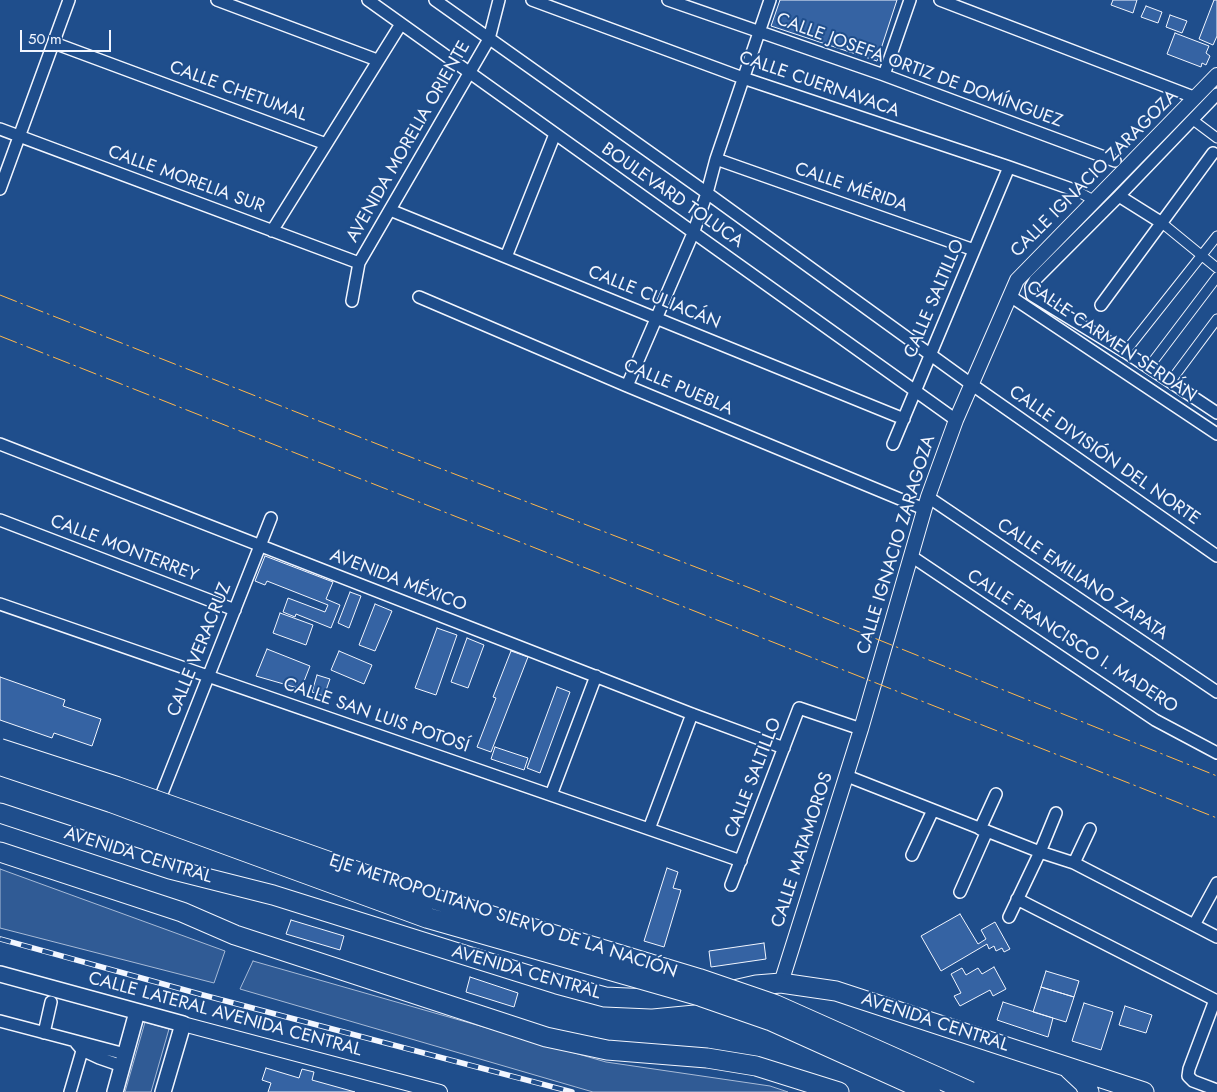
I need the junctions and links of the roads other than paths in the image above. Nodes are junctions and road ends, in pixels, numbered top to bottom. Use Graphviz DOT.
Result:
graph roads {
  1 [pos="69,0"];
  2 [pos="217,0"];
  3 [pos="368,0"];
  4 [pos="435,0"];
  5 [pos="499,0"];
  6 [pos="532,0"];
  7 [pos="668,0"];
  8 [pos="770,0"];
  9 [pos="910,0"];
  10 [pos="940,0"];
  11 [pos="400,24"];
  12 [pos="760,32"];
  13 [pos="489,39"];
  14 [pos="54,43"];
  15 [pos="377,60"];
  16 [pos="470,73"];
  17 [pos="884,75"];
  18 [pos="1217,75"];
  19 [pos="743,78"];
  20 [pos="1217,94"];
  21 [pos="1196,98"];
  22 [pos="1193,120"];
  23 [pos="0,129"];
  24 [pos="555,134"];
  25 [pos="20,137"];
  26 [pos="1217,138"];
  27 [pos="326,144"];
  28 [pos="1215,153"];
  29 [pos="716,159"];
  30 [pos="1115,161"];
  31 [pos="1009,167"];
  32 [pos="1128,167"];
  33 [pos="0,190"];
  34 [pos="1076,191"];
  35 [pos="707,193"];
  36 [pos="1120,196"];
  37 [pos="1095,200"];
  38 [pos="390,210"];
  39 [pos="1162,222"];
  40 [pos="272,230"];
  41 [pos="694,231"];
  42 [pos="1217,236"];
  43 [pos="974,250"];
  44 [pos="1201,255"];
  45 [pos="506,257"];
  46 [pos="359,263"];
  47 [pos="1217,268"];
  48 [pos="1217,277"];
  49 [pos="1010,296"];
  50 [pos="419,297"];
  51 [pos="352,301"];
  52 [pos="1101,304"];
  53 [pos="656,317"];
  54 [pos="1217,319"];
  55 [pos="1125,352"];
  56 [pos="931,355"];
  57 [pos="1148,368"];
  58 [pos="1170,382"];
  59 [pos="971,384"];
  60 [pos="627,386"];
  61 [pos="915,391"];
  62 [pos="1216,410"];
  63 [pos="904,419"];
  64 [pos="956,420"];
  65 [pos="1217,434"];
  66 [pos="0,444"];
  67 [pos="893,444"];
  68 [pos="926,503"];
  69 [pos="271,518"];
  70 [pos="0,520"];
  71 [pos="260,546"];
  72 [pos="911,556"];
  73 [pos="1217,556"];
  74 [pos="0,604"];
  75 [pos="235,610"];
  76 [pos="596,676"];
  77 [pos="208,677"];
  78 [pos="1217,692"];
  79 [pos="692,714"];
  80 [pos="861,729"];
  81 [pos="784,748"];
  82 [pos="0,749"];
  83 [pos="1217,753"];
  84 [pos="0,765"];
  85 [pos="847,776"];
  86 [pos="996,794"];
  87 [pos="551,795"];
  88 [pos="161,796"];
  89 [pos="933,810"];
  90 [pos="0,813"];
  91 [pos="1056,813"];
  92 [pos="649,829"];
  93 [pos="1090,829"];
  94 [pos="983,830"];
  95 [pos="0,852"];
  96 [pos="1040,852"];
  97 [pos="912,855"];
  98 [pos="741,861"];
  99 [pos="1074,863"];
  100 [pos="1217,882"];
  101 [pos="731,885"];
  102 [pos="960,892"];
  103 [pos="1017,899"];
  104 [pos="1009,917"];
  105 [pos="1194,925"];
  106 [pos="1217,937"];
  107 [pos="0,974"];
  108 [pos="781,982"];
  109 [pos="1216,1001"];
  110 [pos="51,1002"];
  111 [pos="137,1012"];
  112 [pos="0,1021"];
  113 [pos="183,1024"];
  114 [pos="44,1033"];
  115 [pos="80,1045"];
  116 [pos="124,1060"];
  117 [pos="1066,1067"];
  118 [pos="1217,1090"];
  119 [pos="70,1092"];
  120 [pos="115,1092"];
  121 [pos="164,1092"];
  122 [pos="440,1092"];
  123 [pos="839,1092"];
  124 [pos="930,1092"];
  125 [pos="970,1092"];
  126 [pos="1089,1092"];
  127 [pos="1144,1092"];
  1 -- 14 [label="street"];
  2 -- 15 [label="street"];
  3 -- 11 [label="street, BOULEVARD TOLUCA"];
  4 -- 13 [label="street, BOULEVARD TOLUCA"];
  5 -- 13 [label="street, AVENIDA MORELIA ORIENTE"];
  6 -- 19 [label="street, CALLE CUERNAVACA"];
  7 -- 12 [label="street, CALLE JOSEFA ORTIZ DE DOMÍNGUEZ"];
  8 -- 12 [label="street"];
  9 -- 17 [label="street"];
  10 -- 21 [label="street"];
  11 -- 15 [label="street"];
  11 -- 16 [label="street, BOULEVARD TOLUCA"];
  12 -- 17 [label="street, CALLE JOSEFA ORTIZ DE DOMÍNGUEZ"];
  12 -- 19 [label="street"];
  13 -- 16 [label="street, AVENIDA MORELIA ORIENTE"];
  13 -- 35 [label="street, BOULEVARD TOLUCA"];
  14 -- 25 [label="street"];
  14 -- 27 [label="street, CALLE CHETUMAL"];
  15 -- 27 [label="street"];
  16 -- 24 [label="street, BOULEVARD TOLUCA"];
  16 -- 38 [label="street, AVENIDA MORELIA ORIENTE"];
  17 -- 30 [label="street, CALLE JOSEFA ORTIZ DE DOMÍNGUEZ"];
  18 -- 21 [label="street, CALLE IGNACIO ZARAGOZA"];
  19 -- 29 [label="street"];
  19 -- 31 [label="street, CALLE CUERNAVACA"];
  20 -- 22 [label="street"];
  21 -- 32 [label="street, CALLE IGNACIO ZARAGOZA"];
  22 -- 26 [label="street"];
  22 -- 36 [label="street"];
  23 -- 25 [label="street, CALLE MORELIA SUR"];
  24 -- 41 [label="street, BOULEVARD TOLUCA"];
  24 -- 45 [label="street"];
  25 -- 33 [label="street"];
  25 -- 40 [label="street, CALLE MORELIA SUR"];
  27 -- 40 [label="street"];
  28 -- 39 [label="street"];
  29 -- 35 [label="street"];
  29 -- 43 [label="street, CALLE MÉRIDA"];
  30 -- 32 [label="street, CALLE JOSEFA ORTIZ DE DOMÍNGUEZ"];
  31 -- 34 [label="street, CALLE CUERNAVACA"];
  31 -- 43 [label="street, CALLE SALTILLO"];
  32 -- 37 [label="street, CALLE IGNACIO ZARAGOZA"];
  34 -- 37 [label="street, CALLE CUERNAVACA"];
  35 -- 41 [label="street"];
  35 -- 56 [label="street, BOULEVARD TOLUCA"];
  36 -- 39 [label="street"];
  36 -- 55 [label="street, CALLE CARMEN SERDÁN"];
  37 -- 49 [label="street, CALLE IGNACIO ZARAGOZA"];
  38 -- 45 [label="street, CALLE CULIACÁN"];
  38 -- 46 [label="street, AVENIDA MORELIA ORIENTE"];
  39 -- 44 [label="street"];
  39 -- 52 [label="street"];
  40 -- 46 [label="street, CALLE MORELIA SUR"];
  41 -- 53 [label="street"];
  41 -- 61 [label="street, BOULEVARD TOLUCA"];
  42 -- 44 [label="street"];
  43 -- 56 [label="street, CALLE SALTILLO"];
  44 -- 47 [label="street"];
  44 -- 55 [label="street"];
  45 -- 53 [label="street, CALLE CULIACÁN"];
  46 -- 51 [label="street, AVENIDA MORELIA ORIENTE"];
  48 -- 57 [label="street"];
  49 -- 59 [label="street, CALLE IGNACIO ZARAGOZA"];
  49 -- 65 [label="street, CALLE CARMEN SERDÁN"];
  50 -- 60 [label="street, CALLE PUEBLA"];
  53 -- 60 [label="street"];
  53 -- 63 [label="street, CALLE CULIACÁN"];
  54 -- 58 [label="street"];
  55 -- 57 [label="street, CALLE CARMEN SERDÁN"];
  56 -- 59 [label="street, BOULEVARD TOLUCA"];
  56 -- 61 [label="street, CALLE SALTILLO"];
  57 -- 58 [label="street, CALLE CARMEN SERDÁN"];
  58 -- 62 [label="street, CALLE CARMEN SERDÁN"];
  59 -- 64 [label="street, CALLE IGNACIO ZARAGOZA"];
  59 -- 73 [label="street, CALLE DIVISIÓN DEL NORTE"];
  60 -- 68 [label="street, CALLE PUEBLA"];
  61 -- 63 [label="street, CALLE SALTILLO"];
  61 -- 64 [label="street, BOULEVARD TOLUCA"];
  63 -- 67 [label="street, CALLE SALTILLO"];
  64 -- 68 [label="street, CALLE IGNACIO ZARAGOZA"];
  66 -- 71 [label="street, AVENIDA MÉXICO"];
  68 -- 72 [label="street, CALLE IGNACIO ZARAGOZA"];
  68 -- 78 [label="street, CALLE EMILIANO ZAPATA"];
  69 -- 71 [label="street, CALLE VERACRUZ"];
  70 -- 75 [label="street, CALLE MONTERREY"];
  71 -- 75 [label="street, CALLE VERACRUZ"];
  71 -- 76 [label="street, AVENIDA MÉXICO"];
  72 -- 80 [label="street, CALLE IGNACIO ZARAGOZA"];
  72 -- 83 [label="street, CALLE FRANCISCO I. MADERO"];
  74 -- 77 [label="street, CALLE SAN LUIS POTOSÍ"];
  75 -- 77 [label="street, CALLE VERACRUZ"];
  76 -- 79 [label="street, AVENIDA MÉXICO"];
  76 -- 87 [label="street"];
  77 -- 87 [label="street, CALLE SAN LUIS POTOSÍ"];
  77 -- 88 [label="street, CALLE VERACRUZ"];
  79 -- 81 [label="street, AVENIDA MÉXICO"];
  79 -- 92 [label="street"];
  80 -- 81 [label="street, CALLE SALTILLO"];
  80 -- 85 [label="street, CALLE MATAMOROS"];
  81 -- 98 [label="street, CALLE SALTILLO"];
  82 -- 125 [label="highway, EJE METROPOLITANO SIERVO DE LA NACIÓN, bridge"];
  84 -- 124 [label="highway, EJE METROPOLITANO SIERVO DE LA NACIÓN, bridge"];
  85 -- 89 [label="street"];
  85 -- 108 [label="street, CALLE MATAMOROS"];
  86 -- 94 [label="street"];
  87 -- 92 [label="street, CALLE SAN LUIS POTOSÍ"];
  89 -- 94 [label="street"];
  89 -- 97 [label="street"];
  90 -- 108 [label="highway, AVENIDA CENTRAL"];
  91 -- 96 [label="street"];
  92 -- 98 [label="street, CALLE SAN LUIS POTOSÍ"];
  93 -- 99 [label="street"];
  94 -- 96 [label="street"];
  94 -- 102 [label="street"];
  95 -- 123 [label="highway"];
  96 -- 99 [label="street"];
  96 -- 103 [label="street"];
  98 -- 101 [label="street, CALLE SALTILLO"];
  99 -- 105 [label="street"];
  100 -- 105 [label="street"];
  103 -- 104 [label="street"];
  103 -- 109 [label="street"];
  105 -- 106 [label="street"];
  107 -- 111 [label="main road, CALLE LATERAL AVENIDA CENTRAL"];
  108 -- 117 [label="highway, AVENIDA CENTRAL"];
  109 -- 118 [label="street"];
  110 -- 114 [label="street"];
  111 -- 113 [label="main road, CALLE LATERAL AVENIDA CENTRAL"];
  111 -- 116 [label="main road"];
  112 -- 114 [label="street"];
  113 -- 121 [label="main road"];
  113 -- 122 [label="street, CALLE LATERAL AVENIDA CENTRAL"];
  114 -- 115 [label="street"];
  115 -- 116 [label="street"];
  115 -- 119 [label="street"];
  116 -- 120 [label="main road"];
  117 -- 126 [label="highway"];
  117 -- 127 [label="highway, AVENIDA CENTRAL"];
}
